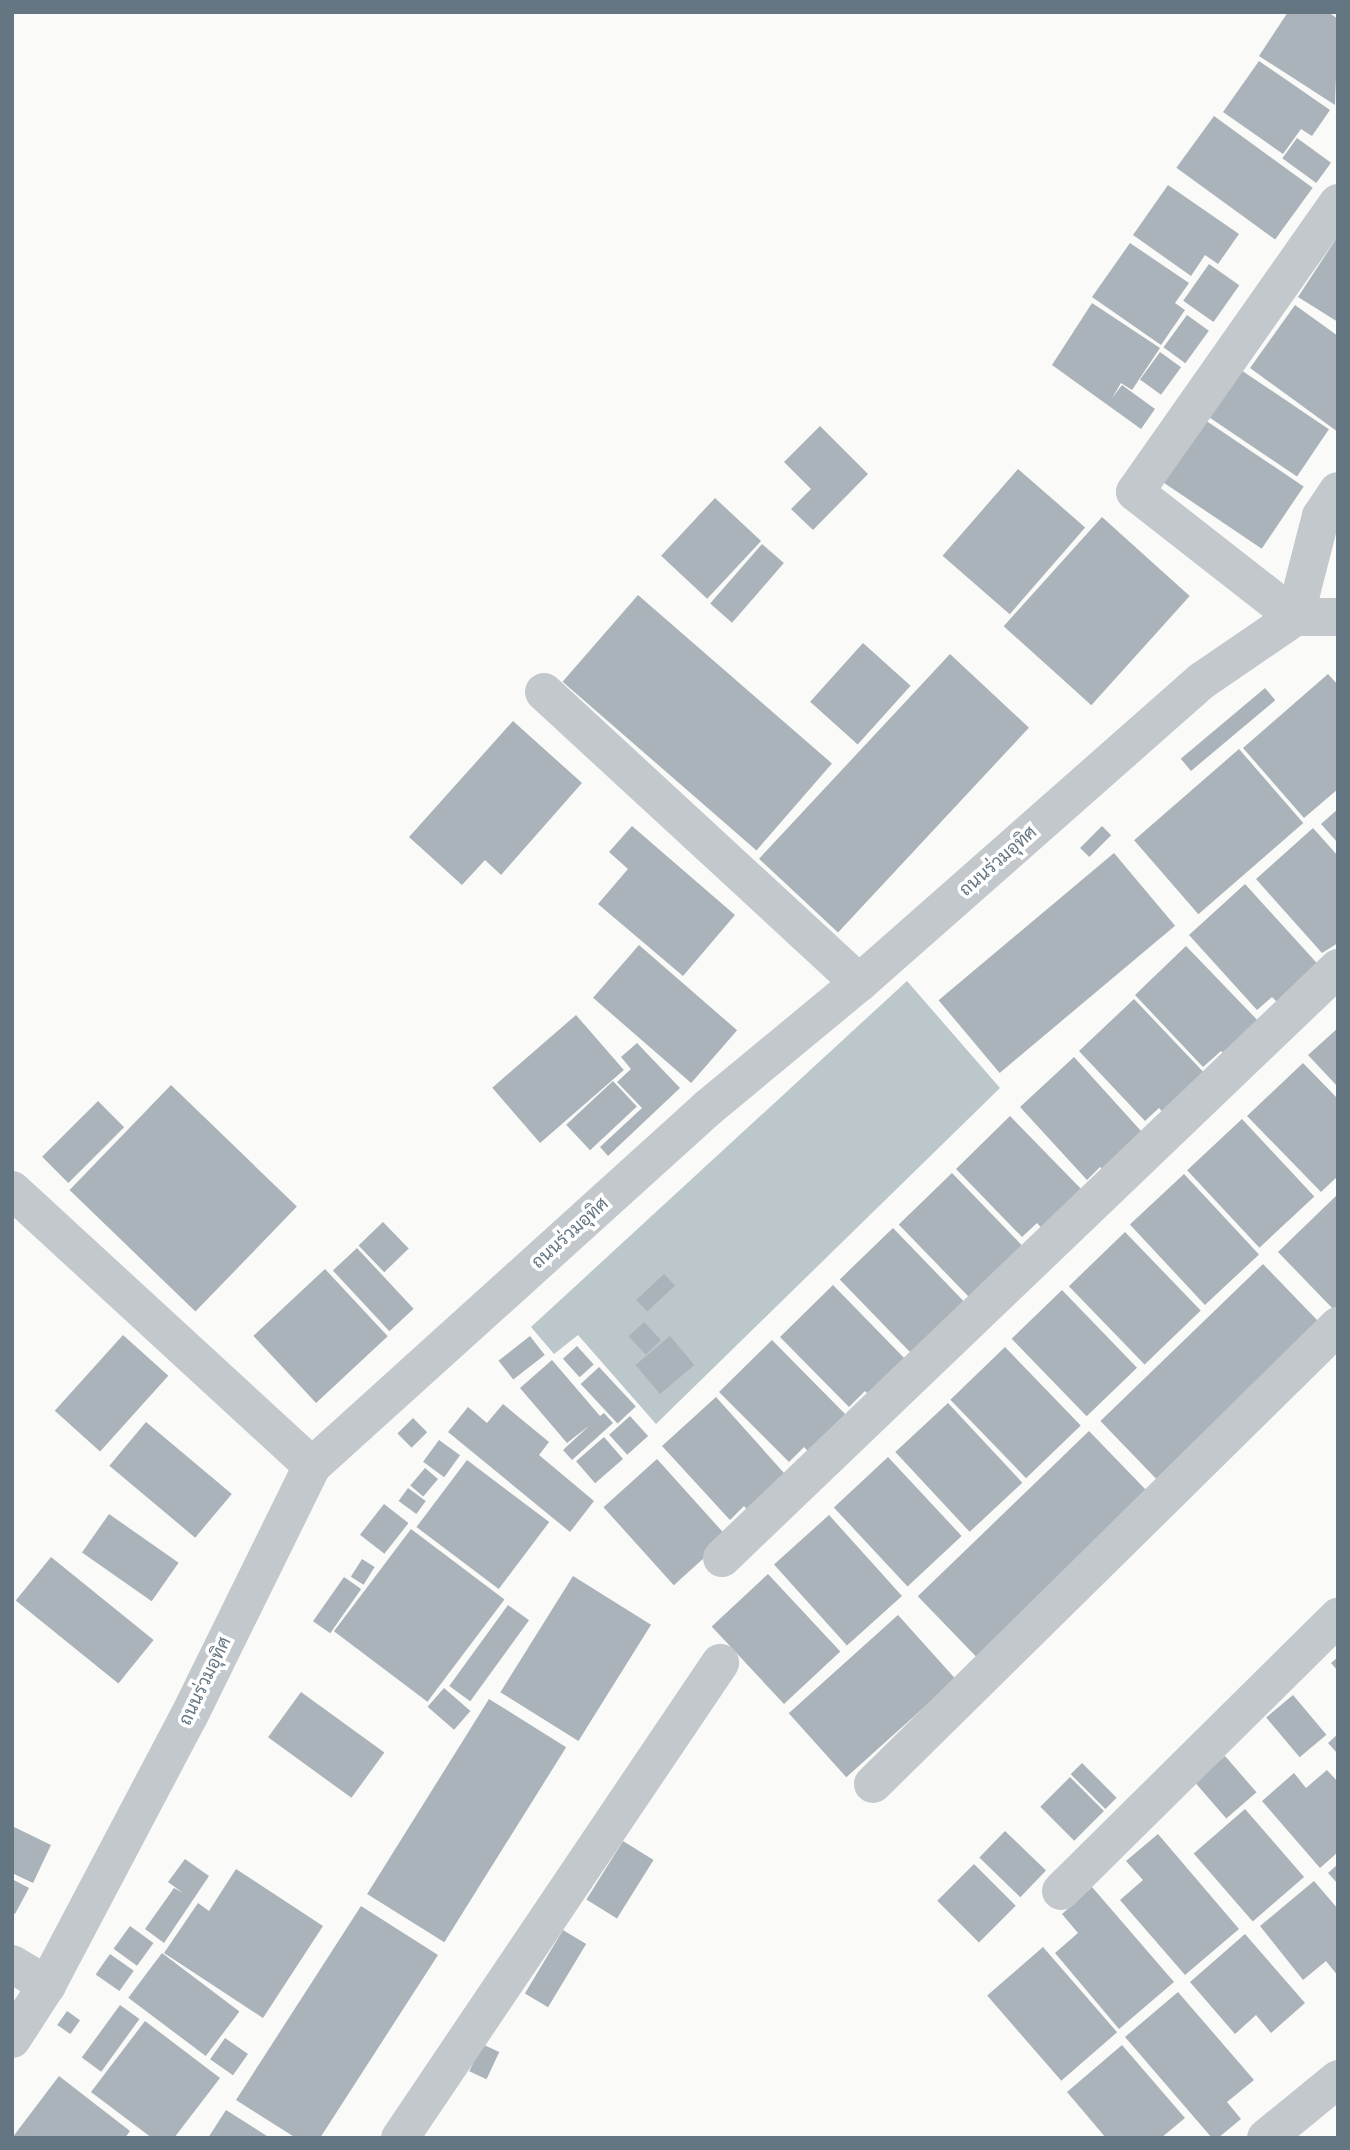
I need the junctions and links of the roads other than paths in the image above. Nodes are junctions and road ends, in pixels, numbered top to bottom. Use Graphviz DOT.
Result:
graph roads {
  1 [pos="1338,203"];
  2 [pos="1338,491"];
  3 [pos="1295,617"];
  4 [pos="1338,617"];
  5 [pos="544,692"];
  6 [pos="1338,968"];
  7 [pos="859,983"];
  8 [pos="12,1190"];
  9 [pos="1338,1326"];
  10 [pos="312,1466"];
  11 [pos="722,1558"];
  12 [pos="1338,1617"];
  13 [pos="720,1662"];
  14 [pos="873,1784"];
  15 [pos="1061,1891"];
  16 [pos="12,1964"];
  17 [pos="47,1985"];
  18 [pos="12,2039"];
  19 [pos="1338,2079"];
  20 [pos="400,2138"];
  21 [pos="1266,2138"];
  1 -- 3 [label="street"];
  2 -- 3 [label="street"];
  3 -- 4 [label="street"];
  3 -- 7 [label="street, ถนนร่วมอุทิศ"];
  5 -- 7 [label="street"];
  6 -- 11 [label="street"];
  7 -- 10 [label="street, ถนนร่วมอุทิศ"];
  8 -- 10 [label="street"];
  9 -- 14 [label="street"];
  10 -- 17 [label="street, ถนนร่วมอุทิศ"];
  12 -- 15 [label="street"];
  13 -- 20 [label="street"];
  16 -- 17 [label="street"];
  17 -- 18 [label="street, ถนนร่วมอุทิศ"];
  19 -- 21 [label="street"];
}
